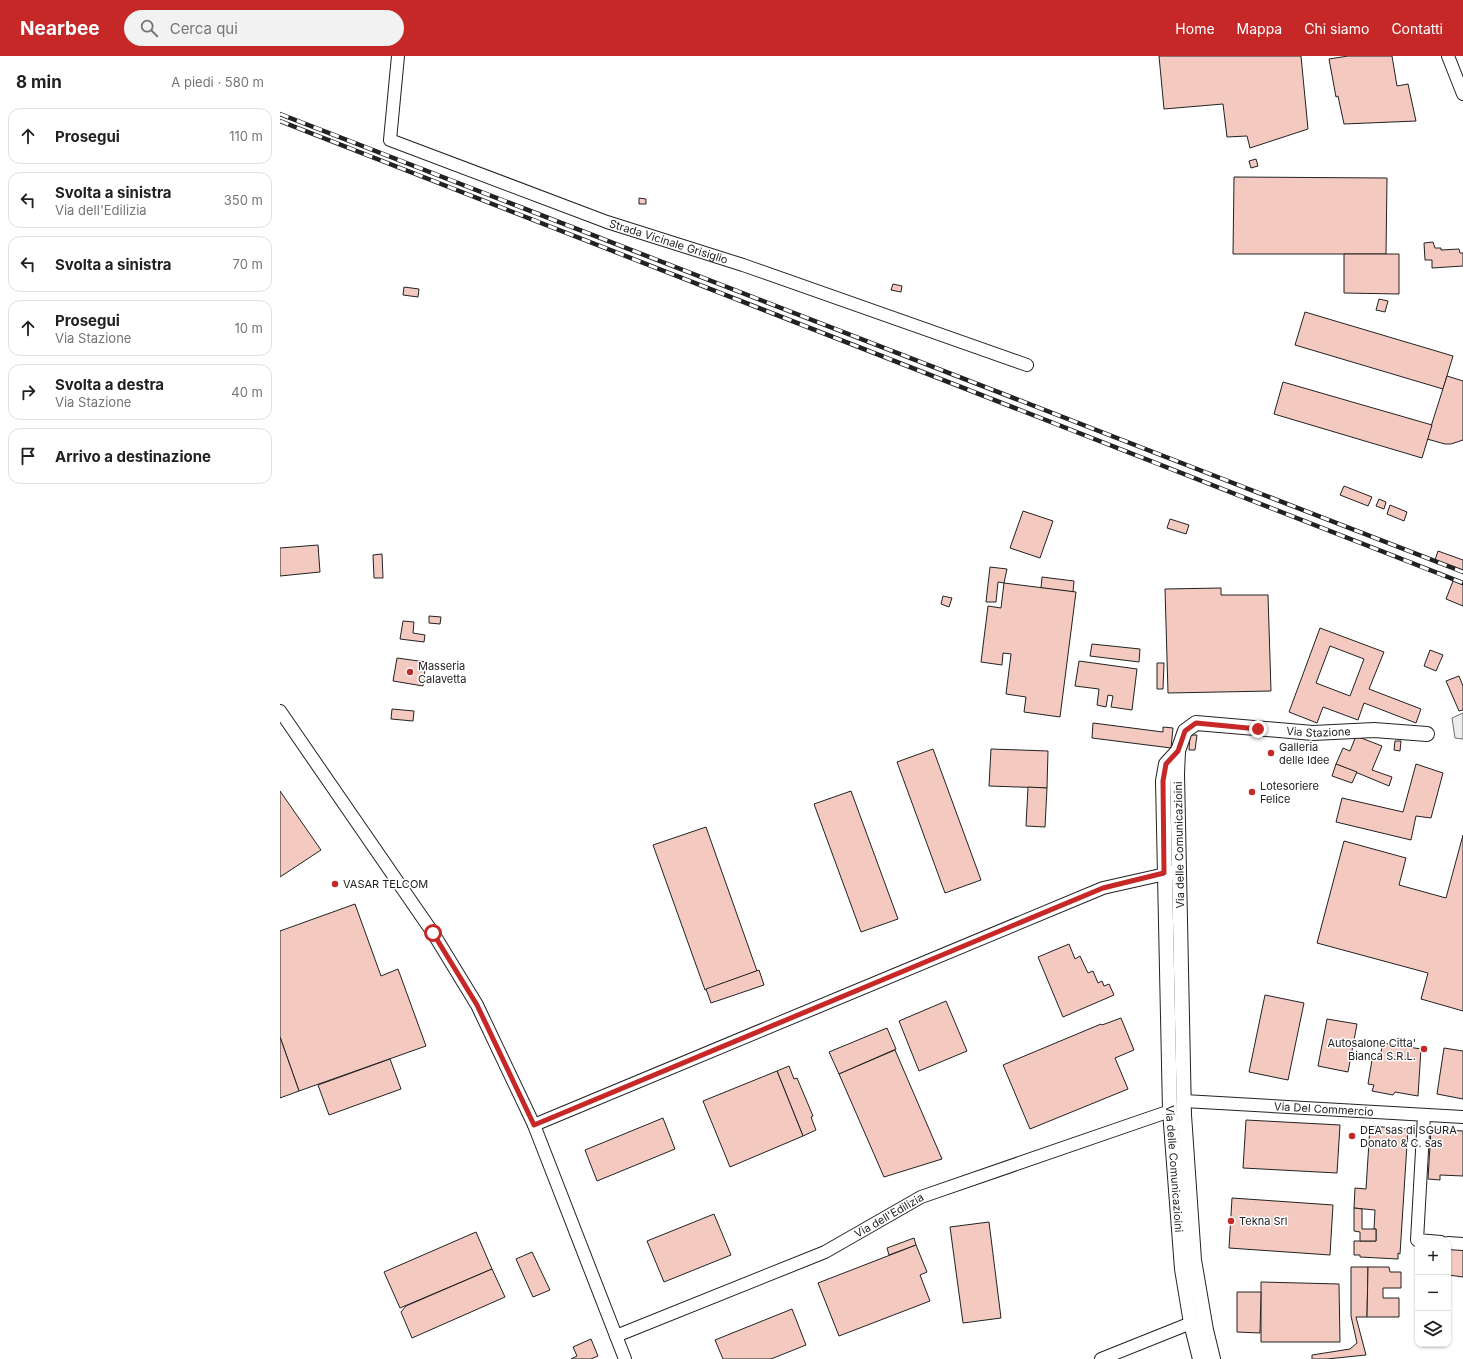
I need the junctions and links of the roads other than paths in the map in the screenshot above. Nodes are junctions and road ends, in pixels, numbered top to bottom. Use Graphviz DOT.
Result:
graph roads {
  1 [pos="398,56"];
  2 [pos="1448,56"];
  3 [pos="1463,94"];
  4 [pos="1027,365"];
  5 [pos="280,711"];
  6 [pos="1427,734"];
  7 [pos="1178,751"];
  8 [pos="1179,871"];
  9 [pos="1164,873"];
  10 [pos="1184,1100"];
  11 [pos="1170,1111"];
  12 [pos="1424,1115"];
  13 [pos="1463,1117"];
  14 [pos="534,1125"];
  15 [pos="1417,1239"];
  16 [pos="1451,1242"];
  17 [pos="1463,1244"];
  18 [pos="1191,1323"];
  19 [pos="616,1336"];
  20 [pos="626,1359"];
  21 [pos="1101,1359"];
  22 [pos="1200,1359"];
  23 [pos="1213,1359"];
  1 -- 4 [label="street, Strada Vicinale Grisiglio"];
  2 -- 3 [label="street"];
  5 -- 14 [label="street"];
  6 -- 7 [label="street, Via Stazione"];
  7 -- 8 [label="street, Via delle Comunicazioini"];
  7 -- 9 [label="street, Via delle Comunicazioini"];
  8 -- 9 [label="street"];
  8 -- 10 [label="street, Via delle Comunicazioini"];
  9 -- 11 [label="street, Via delle Comunicazioini"];
  9 -- 14 [label="street"];
  10 -- 12 [label="street, Via Del Commercio"];
  10 -- 23 [label="street, Via delle Comunicazioini"];
  11 -- 18 [label="street, Via delle Comunicazioini"];
  11 -- 19 [label="street, Via dell'Edilizia"];
  12 -- 13 [label="street, Via Del Commercio"];
  12 -- 15 [label="street"];
  14 -- 19 [label="street"];
  16 -- 17 [label="street"];
  18 -- 21 [label="street"];
  18 -- 22 [label="street, Via delle Comunicazioini"];
  19 -- 20 [label="street"];
}
